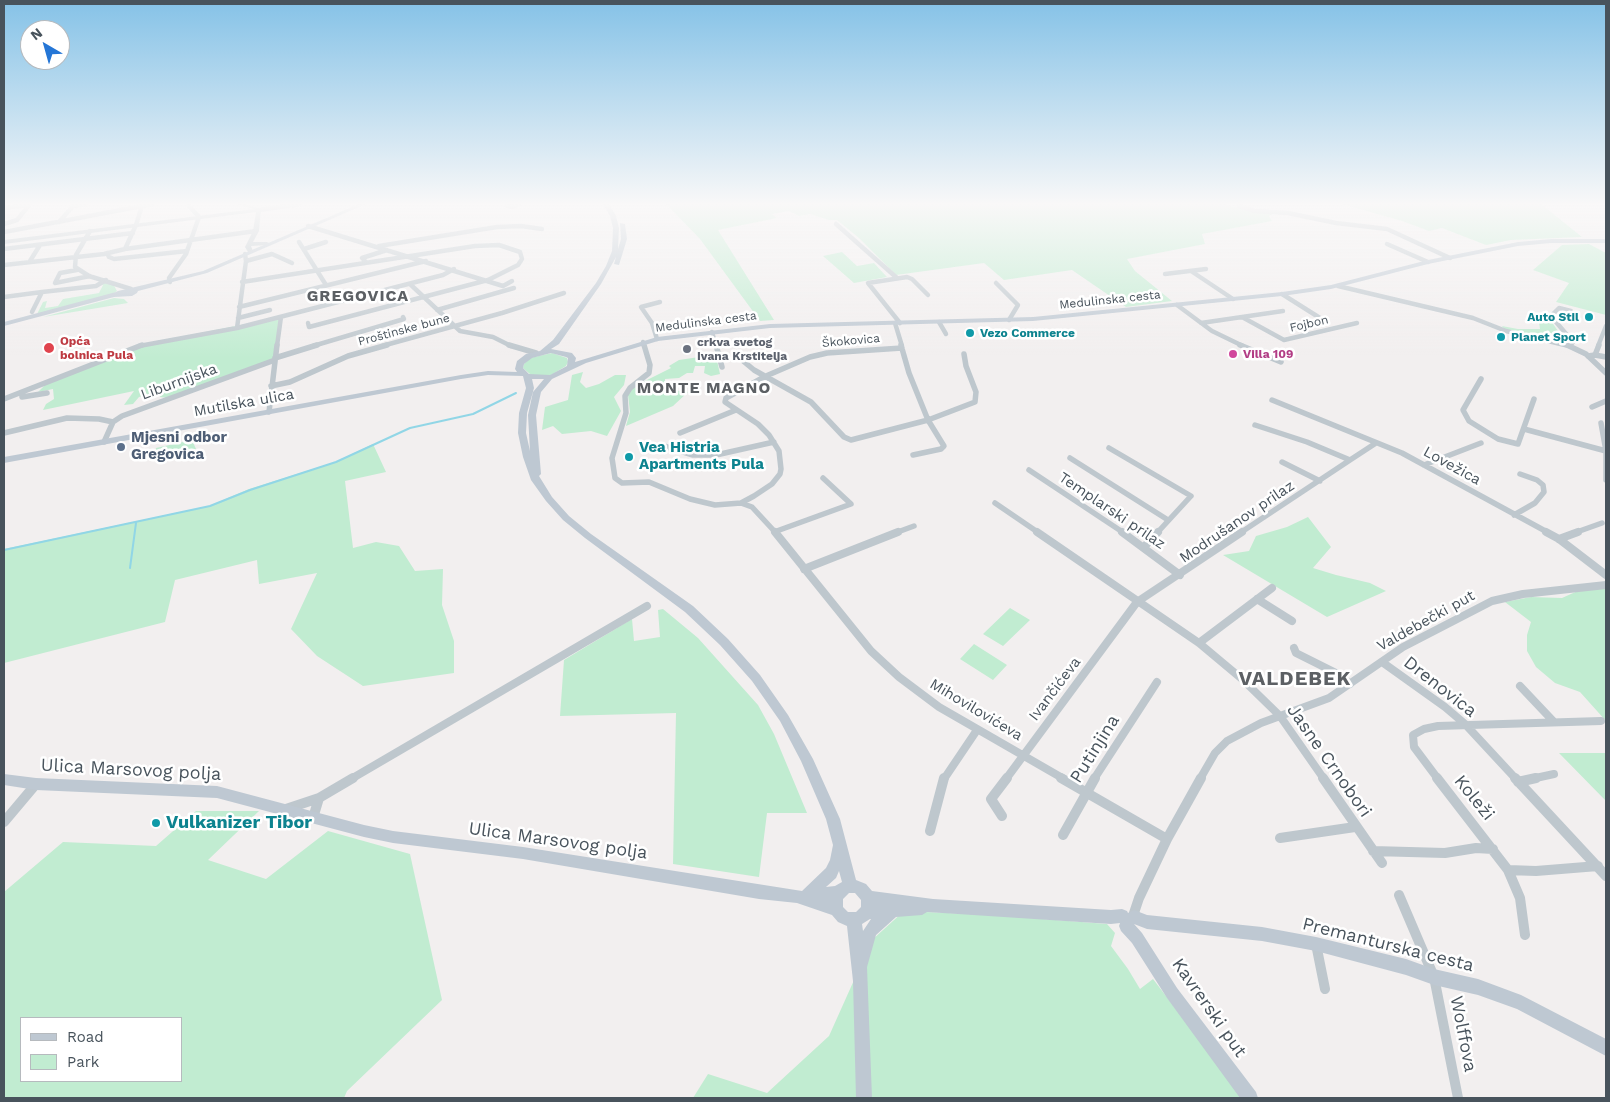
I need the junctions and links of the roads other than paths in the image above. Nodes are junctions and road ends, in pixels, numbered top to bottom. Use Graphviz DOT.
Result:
graph roads {
  1 [pos="34,255"];
  2 [pos="73,255"];
  3 [pos="76,255"];
  4 [pos="108,255"];
  5 [pos="152,255"];
  6 [pos="185,255"];
  7 [pos="239,255"];
  8 [pos="247,255"];
  9 [pos="275,255"];
  10 [pos="308,255"];
  11 [pos="370,255"];
  12 [pos="411,255"];
  13 [pos="521,255"];
  14 [pos="613,255"];
  15 [pos="620,255"];
  16 [pos="872,255"];
  17 [pos="1413,255"];
  18 [pos="1444,255"];
  19 [pos="1463,255"];
  20 [pos="407,256"];
  21 [pos="1450,258"];
  22 [pos="426,261"];
  23 [pos="30,262"];
  24 [pos="366,262"];
  25 [pos="1428,262"];
  26 [pos="292,263"];
  27 [pos="4,265"];
  28 [pos="454,269"];
  29 [pos="1206,269"];
  30 [pos="77,270"];
  31 [pos="316,270"];
  32 [pos="1191,271"];
  33 [pos="1165,274"];
  34 [pos="90,276"];
  35 [pos="897,278"];
  36 [pos="106,280"];
  37 [pos="488,280"];
  38 [pos="512,281"];
  39 [pos="170,282"];
  40 [pos="242,282"];
  41 [pos="55,283"];
  42 [pos="996,283"];
  43 [pos="410,284"];
  44 [pos="326,286"];
  45 [pos="1338,286"];
  46 [pos="514,288"];
  47 [pos="42,292"];
  48 [pos="120,292"];
  49 [pos="564,293"];
  50 [pos="1282,294"];
  51 [pos="928,295"];
  52 [pos="4,297"];
  53 [pos="423,297"];
  54 [pos="1233,299"];
  55 [pos="660,302"];
  56 [pos="1177,305"];
  57 [pos="239,306"];
  58 [pos="270,310"];
  59 [pos="438,310"];
  60 [pos="1571,310"];
  61 [pos="1283,311"];
  62 [pos="32,312"];
  63 [pos="281,317"];
  64 [pos="403,317"];
  65 [pos="1242,317"];
  66 [pos="238,318"];
  67 [pos="1320,318"];
  68 [pos="1009,320"];
  69 [pos="939,322"];
  70 [pos="308,323"];
  71 [pos="898,323"];
  72 [pos="1201,323"];
  73 [pos="1357,323"];
  74 [pos="4,324"];
  75 [pos="455,326"];
  76 [pos="1606,326"];
  77 [pos="237,328"];
  78 [pos="712,332"];
  79 [pos="946,334"];
  80 [pos="657,339"];
  81 [pos="643,342"];
  82 [pos="1570,346"];
  83 [pos="514,348"];
  84 [pos="902,348"];
  85 [pos="539,352"];
  86 [pos="612,352"];
  87 [pos="567,354"];
  88 [pos="964,354"];
  89 [pos="736,355"];
  90 [pos="1591,356"];
  91 [pos="1606,357"];
  92 [pos="275,359"];
  93 [pos="522,361"];
  94 [pos="1281,362"];
  95 [pos="571,366"];
  96 [pos="722,368"];
  97 [pos="488,373"];
  98 [pos="1606,373"];
  99 [pos="525,375"];
  100 [pos="766,376"];
  101 [pos="551,377"];
  102 [pos="1481,379"];
  103 [pos="271,386"];
  104 [pos="33,392"];
  105 [pos="46,393"];
  106 [pos="4,399"];
  107 [pos="1534,399"];
  108 [pos="1272,400"];
  109 [pos="1606,401"];
  110 [pos="1592,407"];
  111 [pos="736,410"];
  112 [pos="270,412"];
  113 [pos="928,420"];
  114 [pos="113,422"];
  115 [pos="1601,423"];
  116 [pos="1255,425"];
  117 [pos="1524,429"];
  118 [pos="4,433"];
  119 [pos="680,433"];
  120 [pos="104,442"];
  121 [pos="774,442"];
  122 [pos="1376,443"];
  123 [pos="1480,443"];
  124 [pos="664,446"];
  125 [pos="1109,448"];
  126 [pos="1606,452"];
  127 [pos="912,455"];
  128 [pos="1070,458"];
  129 [pos="4,460"];
  130 [pos="1350,460"];
  131 [pos="1282,462"];
  132 [pos="1424,465"];
  133 [pos="1029,470"];
  134 [pos="1520,474"];
  135 [pos="824,478"];
  136 [pos="536,480"];
  137 [pos="1606,480"];
  138 [pos="1320,481"];
  139 [pos="741,502"];
  140 [pos="995,503"];
  141 [pos="1514,514"];
  142 [pos="1168,520"];
  143 [pos="1602,523"];
  144 [pos="914,526"];
  145 [pos="774,532"];
  146 [pos="1559,539"];
  147 [pos="1144,547"];
  148 [pos="804,569"];
  149 [pos="1180,575"];
  150 [pos="1606,576"];
  151 [pos="1606,585"];
  152 [pos="1272,588"];
  153 [pos="1257,599"];
  154 [pos="1137,602"];
  155 [pos="647,606"];
  156 [pos="1292,621"];
  157 [pos="1199,643"];
  158 [pos="1294,648"];
  159 [pos="1382,662"];
  160 [pos="1157,682"];
  161 [pos="1350,684"];
  162 [pos="1520,686"];
  163 [pos="1280,716"];
  164 [pos="1601,721"];
  165 [pos="1554,722"];
  166 [pos="1465,725"];
  167 [pos="977,730"];
  168 [pos="1023,754"];
  169 [pos="1554,774"];
  170 [pos="4,780"];
  171 [pos="1518,782"];
  172 [pos="36,784"];
  173 [pos="1086,792"];
  174 [pos="319,798"];
  175 [pos="284,810"];
  176 [pos="1002,816"];
  177 [pos="313,818"];
  178 [pos="4,822"];
  179 [pos="1355,827"];
  180 [pos="930,831"];
  181 [pos="1063,835"];
  182 [pos="1280,838"];
  183 [pos="1167,839"];
  184 [pos="839,840"];
  185 [pos="1493,849"];
  186 [pos="1373,851"];
  187 [pos="1382,863"];
  188 [pos="1598,866"];
  189 [pos="1508,870"];
  190 [pos="1606,876"];
  191 [pos="850,886"];
  192 [pos="837,893"];
  193 [pos="803,895"];
  194 [pos="1399,895"];
  195 [pos="933,906"];
  196 [pos="836,909"];
  197 [pos="862,909"];
  198 [pos="892,911"];
  199 [pos="1131,920"];
  200 [pos="1526,935"];
  201 [pos="1316,944"];
  202 [pos="860,971"];
  203 [pos="1434,977"];
  204 [pos="1324,989"];
  205 [pos="1606,1048"];
  206 [pos="864,1098"];
  207 [pos="1250,1098"];
  208 [pos="1458,1098"];
  1 -- 23 [label="street"];
  2 -- 23 [label="street"];
  3 -- 30 [label="street"];
  4 -- 5 [label="street"];
  6 -- 39 [label="street"];
  7 -- 39 [label="main road"];
  8 -- 40 [label="street"];
  9 -- 26 [label="street"];
  10 -- 31 [label="street"];
  11 -- 24 [label="street"];
  12 -- 20 [label="street"];
  13 -- 37 [label="street"];
  14 -- 85 [label="main road"];
  15 -- 87 [label="main road"];
  16 -- 35 [label="street"];
  17 -- 25 [label="street"];
  18 -- 21 [label="street"];
  19 -- 21 [label="main road, Medulinska cesta"];
  20 -- 22 [label="street"];
  20 -- 24 [label="street"];
  21 -- 25 [label="main road, Medulinska cesta"];
  22 -- 28 [label="street"];
  22 -- 44 [label="street"];
  23 -- 27 [label="street"];
  24 -- 31 [label="street"];
  25 -- 45 [label="main road, Medulinska cesta"];
  28 -- 37 [label="street"];
  28 -- 43 [label="street"];
  29 -- 32 [label="street"];
  30 -- 34 [label="street"];
  30 -- 41 [label="street"];
  31 -- 40 [label="street"];
  31 -- 44 [label="street"];
  32 -- 33 [label="street"];
  32 -- 54 [label="street"];
  34 -- 36 [label="street"];
  34 -- 41 [label="street"];
  35 -- 51 [label="street"];
  35 -- 71 [label="street"];
  36 -- 47 [label="street"];
  36 -- 48 [label="street"];
  37 -- 38 [label="street"];
  37 -- 53 [label="street"];
  39 -- 48 [label="main road"];
  40 -- 57 [label="street"];
  41 -- 47 [label="street"];
  42 -- 68 [label="street"];
  43 -- 53 [label="street"];
  43 -- 63 [label="street"];
  44 -- 57 [label="street"];
  45 -- 50 [label="main road, Medulinska cesta"];
  45 -- 82 [label="street"];
  46 -- 59 [label="street"];
  47 -- 52 [label="street"];
  47 -- 62 [label="street"];
  48 -- 74 [label="main road"];
  49 -- 75 [label="street, Proštinske bune"];
  50 -- 54 [label="main road, Medulinska cesta"];
  50 -- 67 [label="street"];
  53 -- 59 [label="street"];
  53 -- 70 [label="street"];
  54 -- 56 [label="main road, Medulinska cesta"];
  55 -- 80 [label="street"];
  56 -- 68 [label="main road, Medulinska cesta"];
  56 -- 72 [label="street"];
  57 -- 66 [label="street"];
  58 -- 66 [label="street"];
  59 -- 75 [label="street"];
  60 -- 82 [label="street"];
  61 -- 65 [label="street, Fojbon"];
  63 -- 77 [label="street"];
  63 -- 92 [label="street"];
  64 -- 92 [label="street, Liburnijska"];
  65 -- 72 [label="street, Fojbon"];
  65 -- 73 [label="street, Fojbon"];
  66 -- 77 [label="street"];
  68 -- 69 [label="main road, Medulinska cesta"];
  69 -- 71 [label="main road, Medulinska cesta"];
  69 -- 79 [label="street"];
  71 -- 78 [label="main road, Medulinska cesta"];
  71 -- 84 [label="street"];
  72 -- 94 [label="street"];
  75 -- 83 [label="street"];
  75 -- 103 [label="street, Proštinske bune"];
  76 -- 90 [label="street"];
  77 -- 104 [label="street"];
  78 -- 80 [label="main road, Medulinska cesta"];
  78 -- 96 [label="street"];
  80 -- 81 [label="main road, Medulinska cesta"];
  81 -- 86 [label="main road, Medulinska cesta"];
  81 -- 139 [label="street"];
  82 -- 90 [label="street"];
  83 -- 85 [label="street"];
  83 -- 93 [label="street"];
  84 -- 100 [label="street, Škokovica"];
  84 -- 113 [label="street"];
  85 -- 87 [label="main road"];
  85 -- 93 [label="main road, Mutilska ulica"];
  86 -- 87 [label="main road"];
  86 -- 95 [label="main road"];
  87 -- 95 [label="main road"];
  88 -- 113 [label="street"];
  89 -- 100 [label="street"];
  90 -- 91 [label="street"];
  90 -- 98 [label="street"];
  92 -- 103 [label="street"];
  92 -- 114 [label="street, Liburnijska"];
  93 -- 97 [label="main road, Mutilska ulica"];
  93 -- 99 [label="main road"];
  95 -- 101 [label="main road"];
  97 -- 99 [label="main road, Mutilska ulica"];
  97 -- 112 [label="main road, Mutilska ulica"];
  99 -- 101 [label="main road, Mutilska ulica"];
  99 -- 136 [label="main road"];
  100 -- 111 [label="street, Škokovica"];
  100 -- 113 [label="street"];
  101 -- 136 [label="main road"];
  102 -- 117 [label="street"];
  103 -- 112 [label="street"];
  104 -- 105 [label="street"];
  104 -- 106 [label="street"];
  107 -- 117 [label="street"];
  108 -- 122 [label="street, Lovežica"];
  109 -- 110 [label="street"];
  111 -- 119 [label="street"];
  111 -- 121 [label="street"];
  112 -- 120 [label="main road, Mutilska ulica"];
  113 -- 127 [label="street"];
  114 -- 118 [label="street"];
  114 -- 120 [label="street"];
  115 -- 126 [label="street"];
  116 -- 130 [label="street"];
  117 -- 126 [label="street"];
  120 -- 129 [label="main road, Mutilska ulica"];
  121 -- 124 [label="street"];
  121 -- 139 [label="street"];
  122 -- 130 [label="street"];
  122 -- 132 [label="street, Lovežica"];
  123 -- 132 [label="street"];
  125 -- 142 [label="street"];
  126 -- 137 [label="street"];
  128 -- 142 [label="street"];
  130 -- 138 [label="street, Modrušanov prilaz"];
  131 -- 138 [label="street"];
  132 -- 141 [label="street, Lovežica"];
  133 -- 147 [label="street, Templarski prilaz"];
  134 -- 141 [label="street"];
  135 -- 145 [label="street"];
  136 -- 184 [label="main road"];
  138 -- 149 [label="street, Modrušanov prilaz"];
  139 -- 145 [label="street, Mihovilovićeva"];
  140 -- 154 [label="street, Jasne Crnobori"];
  141 -- 146 [label="street, Lovežica"];
  142 -- 147 [label="street"];
  143 -- 146 [label="street"];
  144 -- 148 [label="street"];
  145 -- 148 [label="street, Mihovilovićeva"];
  146 -- 150 [label="street, Lovežica"];
  147 -- 149 [label="street, Templarski prilaz"];
  148 -- 167 [label="street, Mihovilovićeva"];
  149 -- 154 [label="street, Modrušanov prilaz"];
  151 -- 159 [label="street, Valdebečki put"];
  152 -- 153 [label="street"];
  153 -- 156 [label="street"];
  153 -- 157 [label="street"];
  154 -- 157 [label="street, Jasne Crnobori"];
  154 -- 168 [label="street, Ivančićeva"];
  155 -- 174 [label="street"];
  157 -- 163 [label="street, Jasne Crnobori"];
  158 -- 161 [label="street"];
  159 -- 161 [label="street, Valdebečki put"];
  159 -- 166 [label="street, Drenovica"];
  160 -- 173 [label="street, Putinjina"];
  161 -- 163 [label="street, Valdebečki put"];
  162 -- 165 [label="street"];
  163 -- 179 [label="street, Jasne Crnobori"];
  163 -- 183 [label="street, Valdebečki put"];
  164 -- 165 [label="street"];
  165 -- 166 [label="street"];
  166 -- 171 [label="street, Drenovica"];
  166 -- 185 [label="street, Koleži"];
  167 -- 168 [label="street, Mihovilovićeva"];
  167 -- 180 [label="street"];
  168 -- 173 [label="street, Mihovilovićeva"];
  168 -- 176 [label="street, Ivančićeva"];
  169 -- 171 [label="street"];
  170 -- 172 [label="main road, Ulica Marsovog polja"];
  171 -- 188 [label="street, Drenovica"];
  172 -- 175 [label="main road, Ulica Marsovog polja"];
  172 -- 178 [label="street"];
  173 -- 181 [label="street, Putinjina"];
  173 -- 183 [label="street, Mihovilovićeva"];
  174 -- 175 [label="street"];
  174 -- 177 [label="street"];
  175 -- 177 [label="main road, Ulica Marsovog polja"];
  177 -- 193 [label="main road, Ulica Marsovog polja"];
  179 -- 182 [label="street"];
  179 -- 186 [label="street, Jasne Crnobori"];
  183 -- 199 [label="street, Valdebečki put"];
  184 -- 191 [label="main road"];
  184 -- 193 [label="main road"];
  185 -- 186 [label="street"];
  185 -- 189 [label="street, Koleži"];
  186 -- 187 [label="street, Jasne Crnobori"];
  188 -- 189 [label="street"];
  188 -- 190 [label="street, Drenovica"];
  189 -- 200 [label="street, Koleži"];
  191 -- 192 [label="main road"];
  191 -- 197 [label="main road"];
  192 -- 193 [label="main road, Ulica Marsovog polja"];
  192 -- 196 [label="main road"];
  193 -- 196 [label="main road, Ulica Marsovog polja"];
  194 -- 203 [label="street, Wolffova"];
  195 -- 197 [label="main road, Premanturska cesta"];
  195 -- 198 [label="main road, Premanturska cesta"];
  195 -- 199 [label="main road, Premanturska cesta"];
  196 -- 197 [label="main road"];
  197 -- 198 [label="main road, Premanturska cesta"];
  197 -- 202 [label="main road"];
  198 -- 202 [label="main road"];
  199 -- 201 [label="main road, Premanturska cesta"];
  199 -- 207 [label="main road, Kavrerski put"];
  201 -- 203 [label="main road, Premanturska cesta"];
  201 -- 204 [label="street"];
  202 -- 206 [label="main road"];
  203 -- 205 [label="main road, Premanturska cesta"];
  203 -- 208 [label="street, Wolffova"];
}
